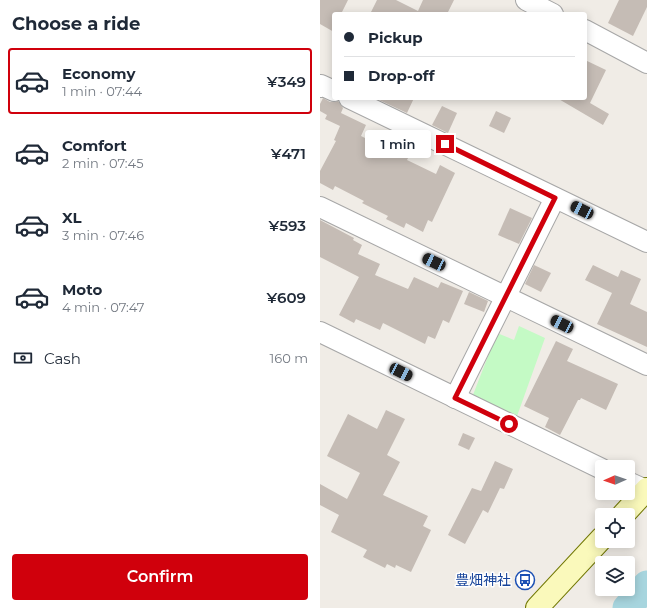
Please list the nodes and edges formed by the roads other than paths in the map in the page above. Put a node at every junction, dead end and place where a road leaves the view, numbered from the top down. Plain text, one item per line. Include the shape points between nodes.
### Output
1 (526, 0) edge
2 (549, 12) edge
3 (587, 31) edge
4 (647, 63) edge
5 (320, 87) edge
6 (332, 90) edge
7 (353, 100) edge
8 (555, 198) junction
9 (320, 207) edge
10 (647, 242) edge
11 (506, 296) junction
12 (320, 332) edge
13 (647, 365) edge
14 (455, 398) junction
15 (595, 466) edge
16 (640, 487) edge
17 (627, 508) edge
18 (595, 546) edge
19 (537, 608) edge

1 - 2 street
3 - 4 street
5 - 6 street via 321,85
7 - 8 street
8 - 10 street
8 - 11 street
9 - 11 street
11 - 13 street
11 - 14 street
12 - 14 street
14 - 15 street
16 - 17 street
18 - 19 street

